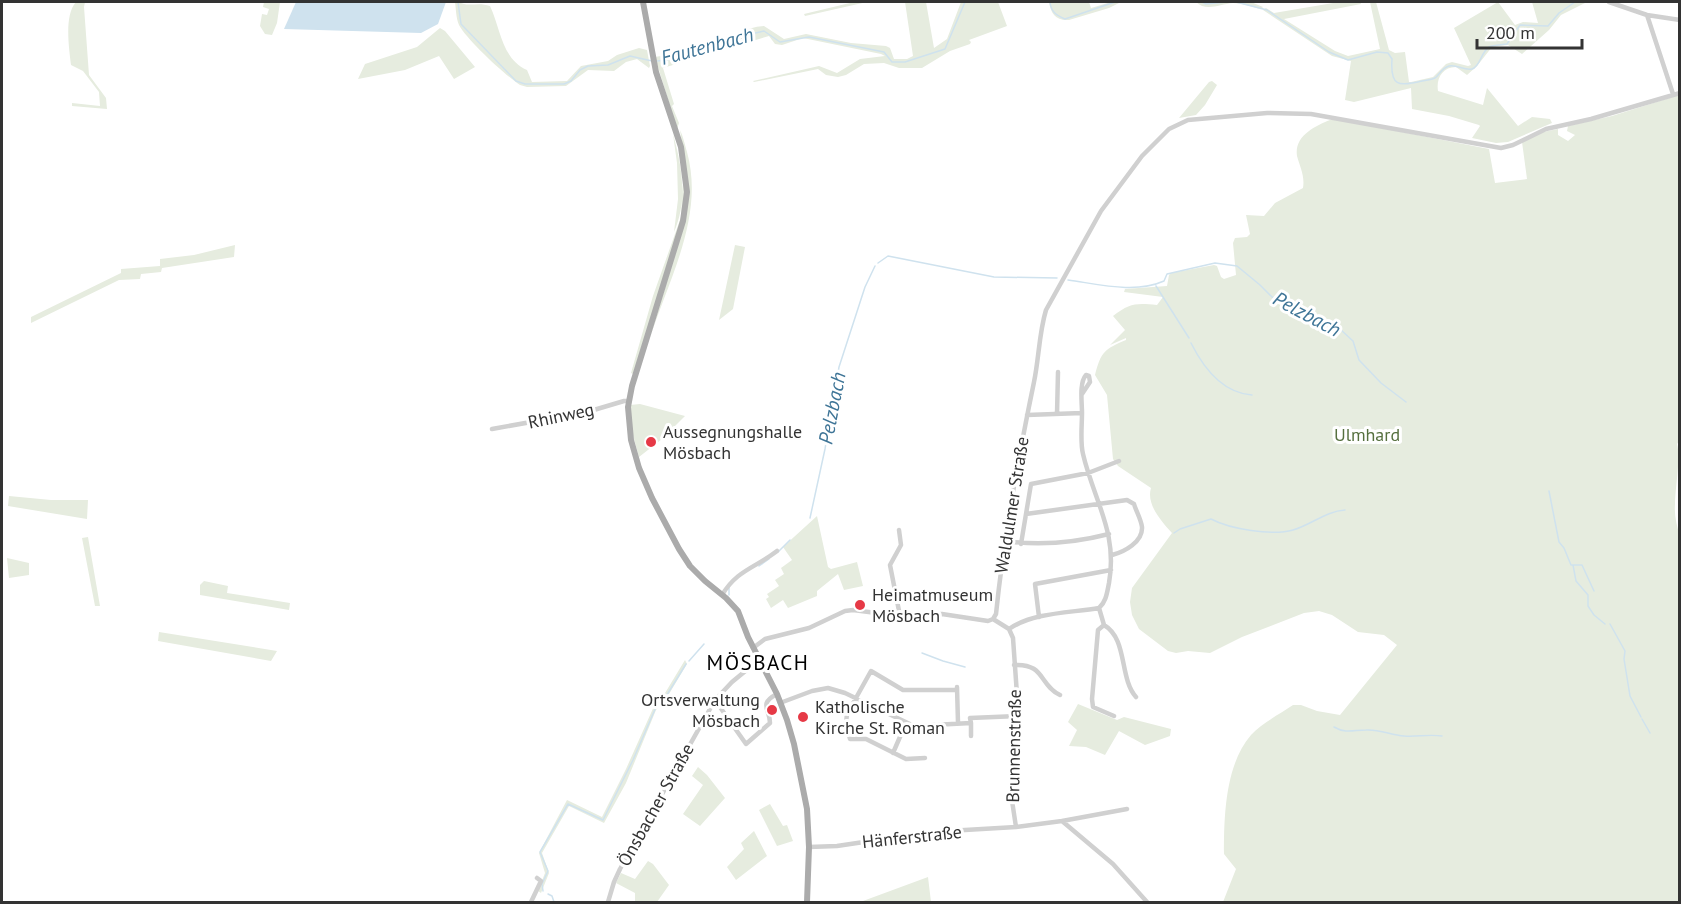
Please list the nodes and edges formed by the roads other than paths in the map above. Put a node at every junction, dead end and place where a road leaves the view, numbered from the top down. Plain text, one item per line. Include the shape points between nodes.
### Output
1 (643, 2) edge
2 (1609, 2) edge
3 (1647, 15) junction
4 (1680, 20) edge
5 (1676, 94) edge
6 (1058, 372) dead end
7 (1082, 394) dead end
8 (628, 401) junction
9 (1082, 413) junction
10 (1057, 414) junction
11 (1027, 415) junction
12 (492, 429) dead end
13 (1119, 461) dead end
14 (1088, 473) junction
15 (1101, 504) junction
16 (1026, 514) junction
17 (899, 530) dead end
18 (1109, 534) junction
19 (1004, 542) junction
20 (1021, 544) junction
21 (777, 551) dead end
22 (1112, 555) junction
23 (1111, 570) junction
24 (722, 595) junction
25 (1099, 608) junction
26 (900, 616) junction
27 (1039, 617) junction
28 (993, 619) junction
29 (1104, 625) junction
30 (1009, 629) junction
31 (753, 648) junction
32 (759, 659) junction
33 (1014, 665) junction
34 (777, 694) junction
35 (1060, 695) dead end
36 (1136, 697) dead end
37 (857, 699) junction
38 (715, 700) junction
39 (780, 703) junction
40 (1018, 716) junction
41 (1114, 716) dead end
42 (906, 723) junction
43 (957, 723) junction
44 (971, 723) junction
45 (971, 736) dead end
46 (894, 753) junction
47 (925, 758) dead end
48 (1127, 809) dead end
49 (1062, 821) junction
50 (1016, 827) junction
51 (808, 847) junction
52 (537, 878) dead end
53 (807, 902) edge
54 (531, 903) edge
55 (608, 903) edge
56 (1147, 903) edge

1 - 8 main road via 654,64 681,147 687,192 683,222
2 - 3 street
3 - 4 street
3 - 5 street
5 - 11 street, Waldulmer Straße via 1536,133 1501,148 1311,114 1267,112 1178,124 1150,146 1107,203 1049,304 1041,324
6 - 10 street
7 - 9 street
8 - 12 street, Rhinweg
8 - 24 main road via 629,429 639,468 663,521 695,572
9 - 10 street
9 - 14 street via 1082,451
10 - 11 street
11 - 19 street, Waldulmer Straße
13 - 14 street
14 - 15 street
14 - 16 street via 1031,484
15 - 16 street
15 - 18 street
15 - 22 street via 1127,500 1134,504 1142,526 1132,545
16 - 20 street
17 - 26 street via 901,545 890,565
18 - 20 street via 1076,542
18 - 22 street
19 - 20 street
19 - 28 street, Waldulmer Straße
21 - 24 street via 738,574
22 - 23 street
23 - 25 street via 1104,603
23 - 27 street via 1035,584
24 - 31 main road via 738,611
25 - 27 street
25 - 29 street
26 - 28 street via 942,614
26 - 31 street via 845,611 809,628 765,639
27 - 30 street
28 - 30 street
29 - 36 street via 1110,628 1130,690
29 - 41 street via 1098,630 1092,699 1093,707
30 - 33 street, Brunnenstraße
31 - 32 main road
32 - 34 main road
32 - 38 street, Önsbacher Straße
33 - 35 street, Brunnenstraße via 1035,668
33 - 40 street, Brunnenstraße
34 - 38 street via 766,704 770,723 746,744
34 - 39 main road
37 - 39 street via 836,690 820,689
37 - 42 street
37 - 43 street via 871,672 903,690 956,688
37 - 46 street via 846,719 850,739 866,738
38 - 55 street, Önsbacher Straße via 620,869
39 - 51 main road via 795,744 807,809
40 - 44 street via 970,718
40 - 50 street, Brunnenstraße via 1011,794
42 - 43 street
42 - 46 street
43 - 44 street
44 - 45 street
46 - 47 street via 906,759
48 - 49 street, Hänferstraße
49 - 50 street, Hänferstraße
49 - 56 street via 1113,864
50 - 51 street, Hänferstraße via 931,832
51 - 53 main road
52 - 54 street via 541,881

